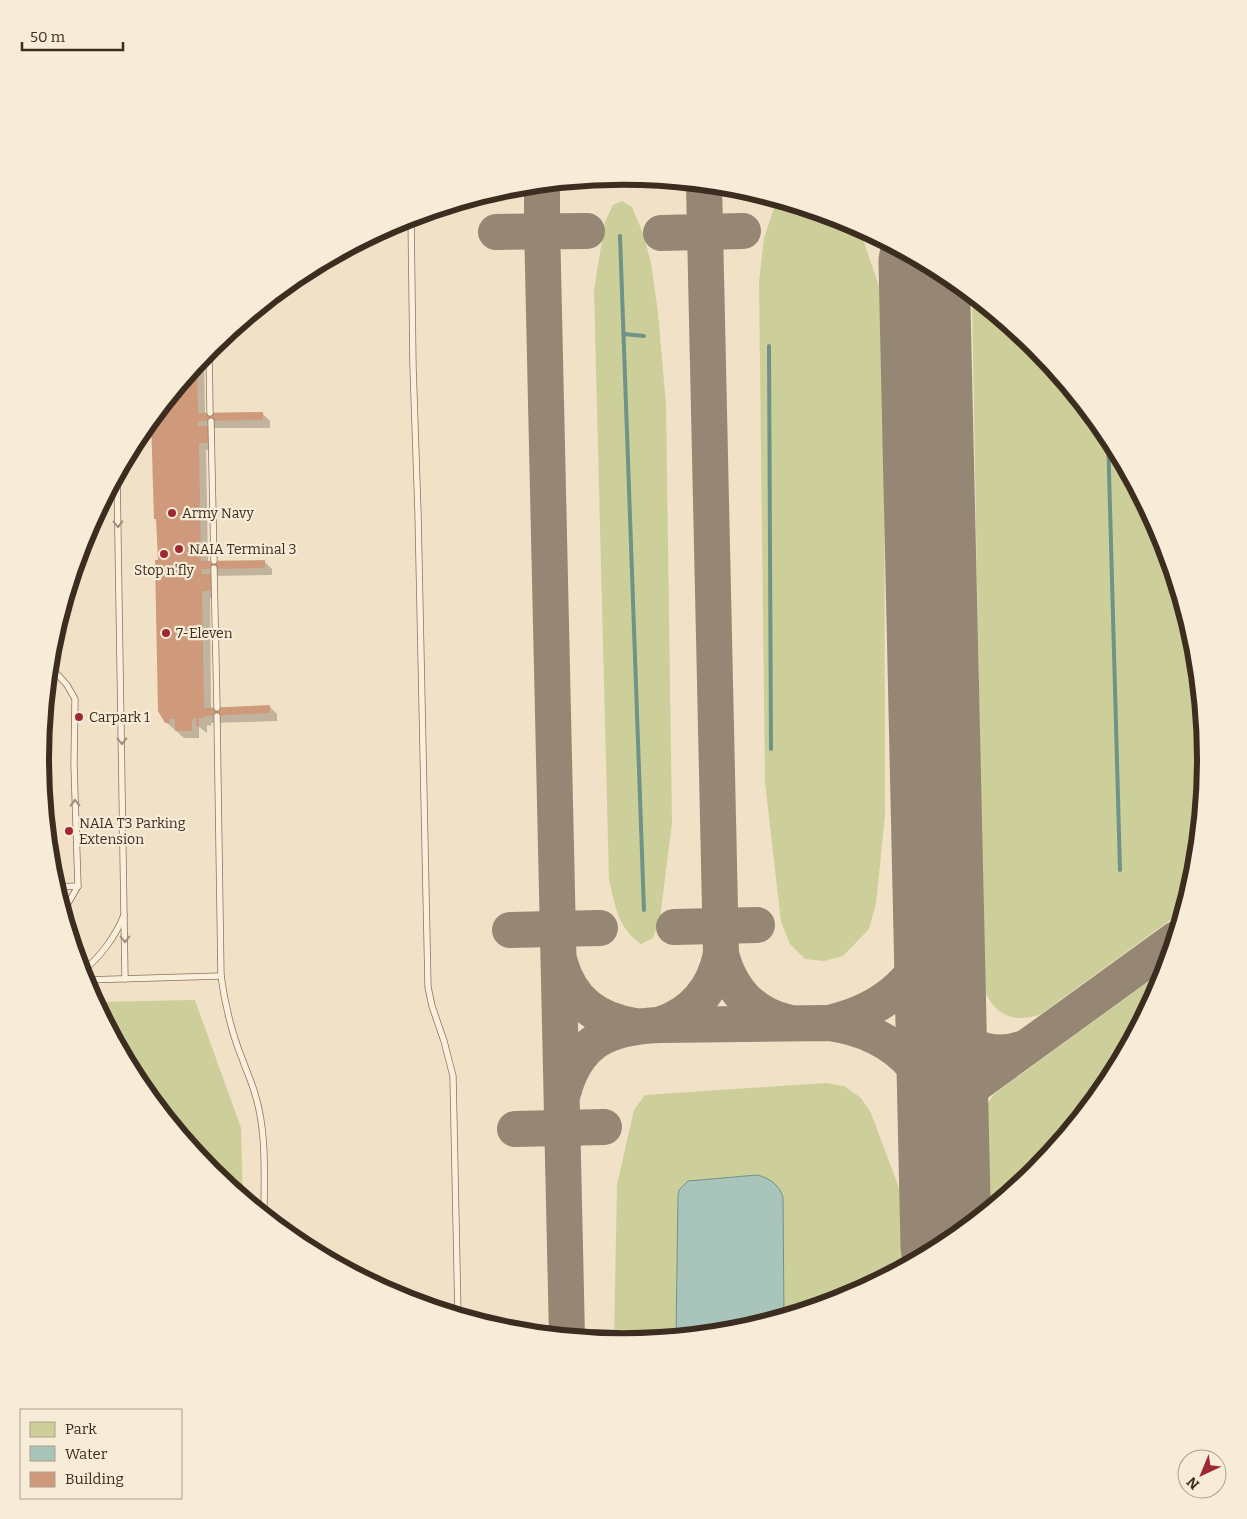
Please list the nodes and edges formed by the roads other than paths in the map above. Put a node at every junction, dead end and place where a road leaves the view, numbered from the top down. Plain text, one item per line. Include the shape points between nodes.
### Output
1 (411, 226) edge
2 (209, 361) edge
3 (210, 413) dead end
4 (211, 421) dead end
5 (117, 488) edge
6 (214, 561) dead end
7 (214, 568) dead end
8 (56, 673) edge
9 (217, 708) dead end
10 (217, 716) dead end
11 (78, 886) junction
12 (63, 887) edge
13 (67, 905) edge
14 (125, 911) junction
15 (88, 967) edge
16 (221, 976) junction
17 (125, 979) junction
18 (93, 980) edge
19 (264, 1207) edge
20 (458, 1310) edge

1 - 20 lane via 428,987 453,1076
2 - 3 lane
4 - 6 lane
5 -> 14 lane
7 - 9 lane
11 -> 8 lane via 75,699
10 - 16 lane
11 - 12 lane
11 - 13 lane
14 - 15 lane via 105,947
14 -> 17 lane
16 - 17 lane
16 - 19 lane via 230,1020 256,1094 263,1128
17 - 18 lane

